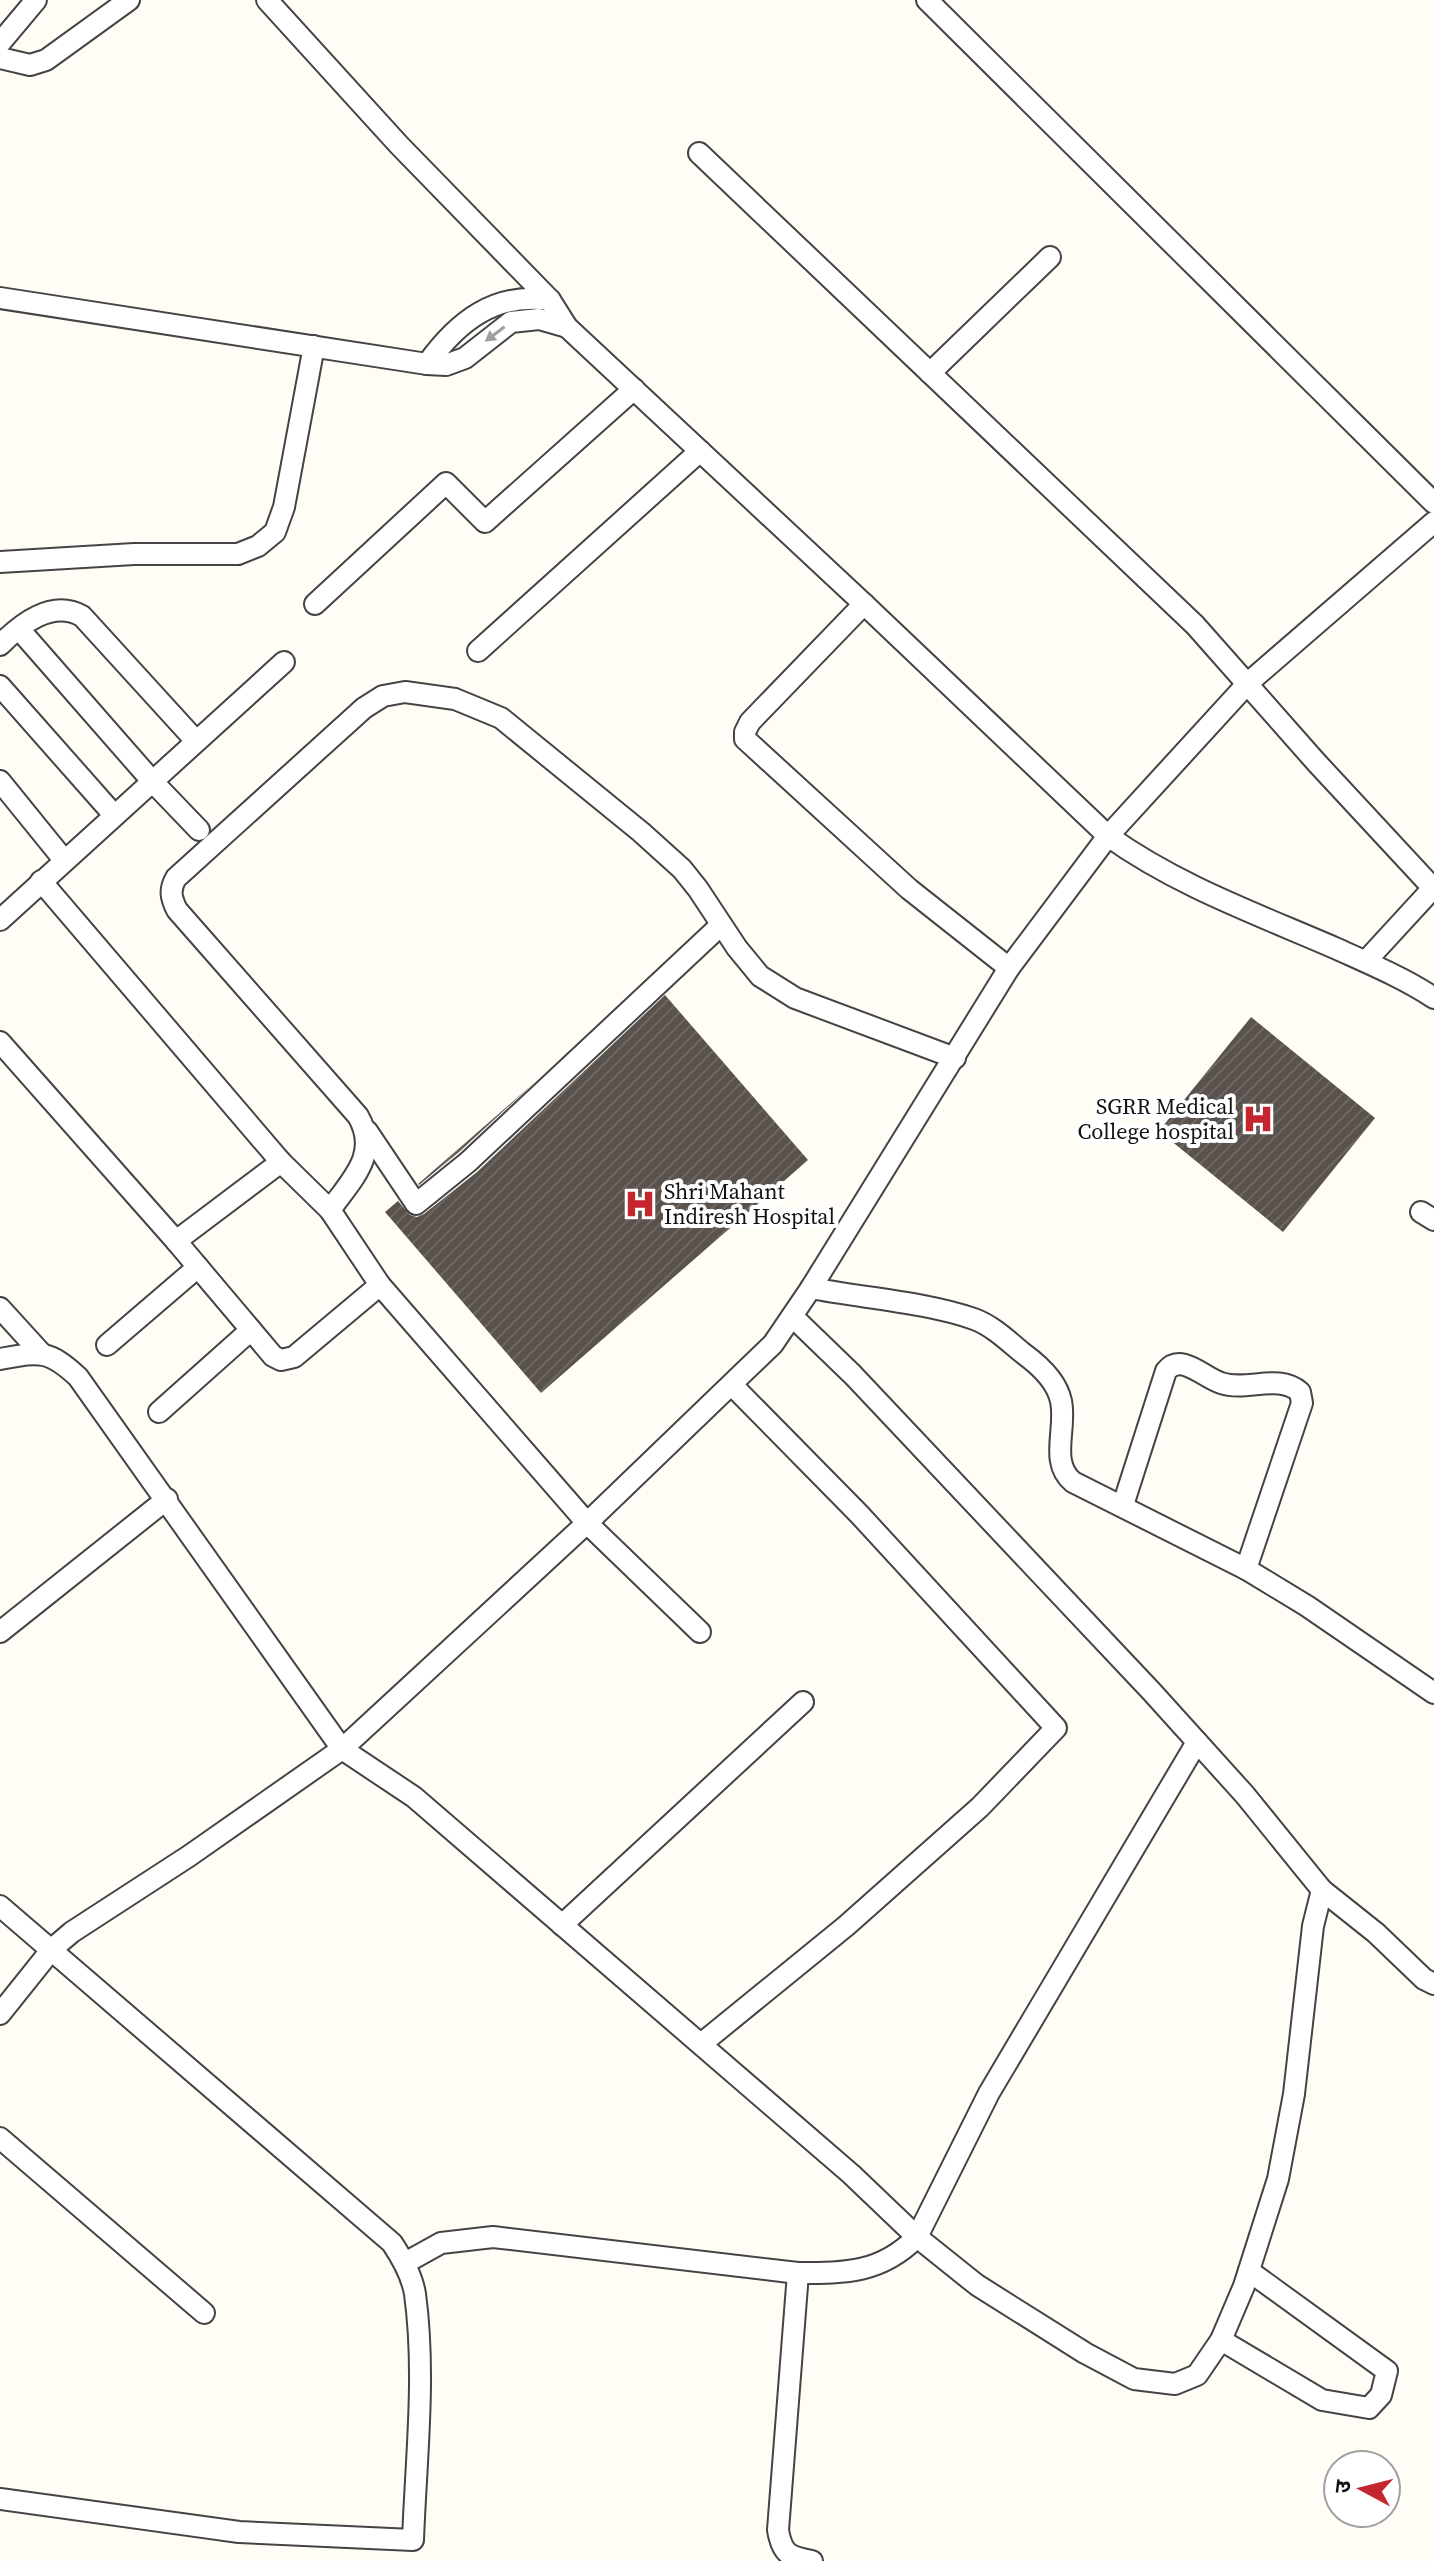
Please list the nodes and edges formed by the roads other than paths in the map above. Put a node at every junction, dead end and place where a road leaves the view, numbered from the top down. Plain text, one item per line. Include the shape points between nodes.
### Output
1 (36, 0) edge
2 (129, 0) edge
3 (267, 0) edge
4 (927, 0) edge
5 (0, 43) edge
6 (0, 58) edge
7 (699, 153) dead end
8 (1050, 257) dead end
9 (0, 298) edge
10 (550, 300) junction
11 (567, 327) junction
12 (314, 346) junction
13 (427, 364) junction
14 (930, 373) junction
15 (634, 389) junction
16 (700, 451) junction
17 (1434, 503) edge
18 (1434, 522) edge
19 (0, 562) edge
20 (315, 604) dead end
21 (864, 604) junction
22 (19, 629) junction
23 (0, 645) edge
24 (478, 651) dead end
25 (284, 662) dead end
26 (1248, 683) junction
27 (0, 686) edge
28 (196, 741) junction
29 (0, 781) edge
30 (152, 781) junction
31 (114, 815) junction
32 (199, 830) dead end
33 (1108, 836) junction
34 (64, 860) junction
35 (41, 881) junction
36 (1434, 887) edge
37 (0, 920) edge
38 (721, 925) junction
39 (1366, 961) junction
40 (1006, 973) junction
41 (1434, 998) edge
42 (0, 1042) edge
43 (955, 1058) junction
44 (367, 1131) junction
45 (281, 1162) junction
46 (330, 1210) junction
47 (176, 1241) junction
48 (198, 1267) junction
49 (380, 1285) junction
50 (811, 1288) junction
51 (0, 1308) edge
52 (793, 1317) junction
53 (251, 1330) junction
54 (107, 1345) dead end
55 (41, 1353) junction
56 (0, 1359) edge
57 (732, 1385) junction
58 (159, 1412) dead end
59 (167, 1499) junction
60 (1123, 1505) junction
61 (587, 1523) junction
62 (1246, 1569) junction
63 (0, 1632) edge
64 (700, 1632) dead end
65 (1434, 1693) edge
66 (803, 1702) dead end
67 (1197, 1742) junction
68 (342, 1749) junction
69 (1322, 1890) junction
70 (0, 1906) edge
71 (562, 1925) junction
72 (52, 1949) junction
73 (1434, 1984) edge
74 (0, 2014) edge
75 (701, 2044) junction
76 (0, 2138) edge
77 (917, 2237) junction
78 (405, 2263) junction
79 (1249, 2271) junction
80 (798, 2273) junction
81 (204, 2313) dead end
82 (1221, 2340) junction
83 (0, 2499) edge
84 (812, 2561) edge

1 - 5 street
2 - 6 street via 46,60 30,65
3 - 10 street
4 - 17 street
7 - 14 street
8 - 14 street
9 - 12 street
10 - 11 street
10 - 13 street via 511,299 485,311 461,326
11 -> 13 street via 539,319 511,322 465,358
11 - 15 street
12 - 13 street
12 - 19 street via 284,507 275,532 258,546 238,554
14 - 26 street via 1195,625
15 - 16 street
15 - 20 street via 485,522 446,483
16 - 21 street
16 - 24 street
18 - 26 street
21 - 33 street
21 - 40 street via 750,722 745,739
22 - 23 street
22 - 28 street via 61,608 82,616
22 - 30 street
25 - 28 street
26 - 33 street
26 - 36 street
27 - 31 street
28 - 30 street
29 - 34 street
30 - 31 street
30 - 32 street
31 - 34 street
33 - 39 street via 1181,881
33 - 40 street
34 - 35 street
35 - 37 street
35 - 45 street
36 - 39 street
38 - 43 street via 760,976 777,988
38 - 44 street via 468,1162 416,1204
38 - 44 street via 664,851 501,718 455,699 405,692 383,696 171,887 177,910
39 - 41 street
40 - 43 street
42 - 47 street
43 - 50 street
44 - 46 street via 363,1164
45 - 46 street
45 - 47 street
46 - 49 street
47 - 48 street
48 - 53 street
48 - 54 street
49 - 53 street via 294,1357 273,1356
49 - 61 street
50 - 52 street
50 - 60 street via 938,1310 989,1326 1033,1360 1055,1386 1063,1414 1064,1474
51 - 55 street
52 - 57 street
52 - 67 street via 965,1492
53 - 58 street
55 - 56 street
55 - 59 street via 62,1361 78,1377
57 - 61 street
57 - 75 street via 1056,1728 980,1807
59 - 63 street
59 - 68 street
60 - 62 street
60 - 62 street via 1170,1365 1185,1365 1230,1386 1292,1385 1302,1403
61 - 64 street
61 - 68 street
62 - 65 street
66 - 71 street
67 - 69 street
67 - 77 street via 989,2093
68 - 71 street via 414,1797
68 - 72 street
69 - 73 street
69 - 79 street via 1278,2179
70 - 72 street
71 - 75 street
72 - 74 street
72 - 78 street via 392,2243
75 - 77 street
76 - 81 street
77 - 80 street via 891,2260 869,2268
77 - 82 street via 977,2285 1134,2379 1175,2384 1197,2375
78 - 80 street via 441,2243 493,2237
78 - 83 street via 415,2291 420,2357 413,2540 239,2532
79 - 82 street
79 - 82 street via 1387,2371 1381,2395 1369,2408 1322,2400
80 - 84 street via 778,2530 785,2551

